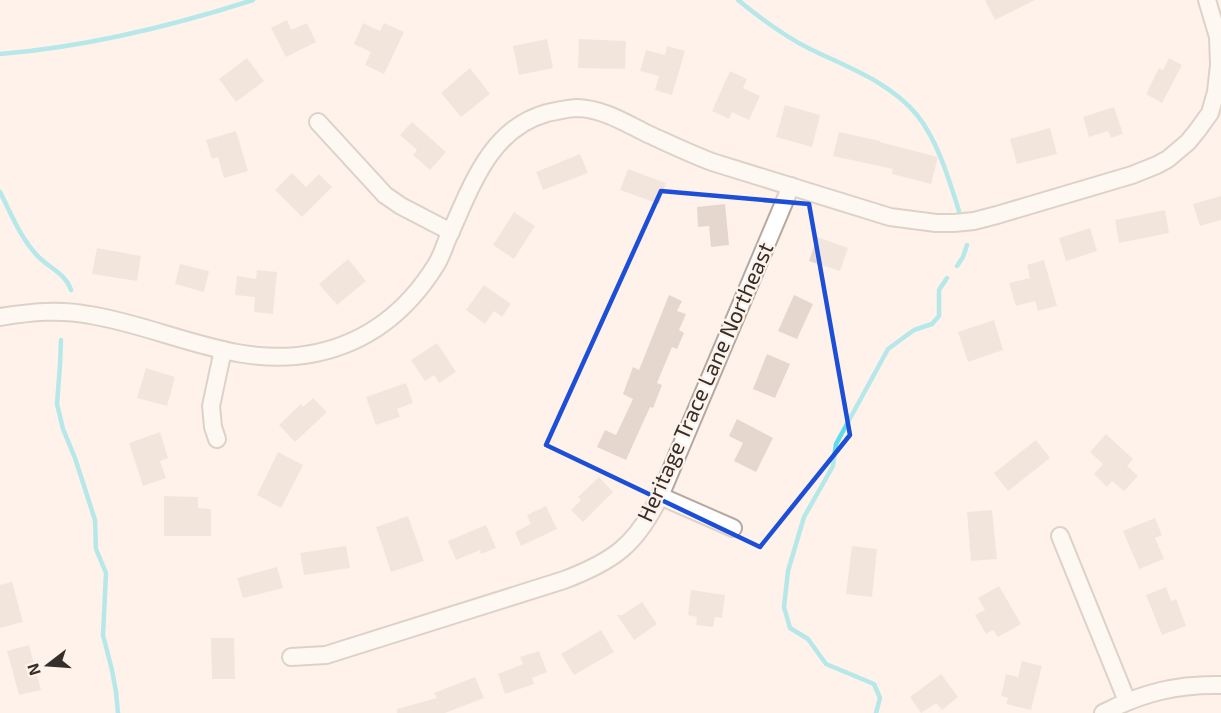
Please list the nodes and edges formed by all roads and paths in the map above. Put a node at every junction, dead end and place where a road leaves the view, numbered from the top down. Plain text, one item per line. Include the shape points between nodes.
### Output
1 (1207, 0) edge
2 (1215, 115) edge
3 (318, 122) dead end
4 (791, 186) junction
5 (451, 232) junction
6 (0, 317) edge
7 (223, 350) junction
8 (217, 439) dead end
9 (660, 496) junction
10 (733, 528) dead end
11 (1060, 536) dead end
12 (291, 657) dead end
13 (1221, 685) edge
14 (1127, 701) junction
15 (1103, 713) edge

1 - 2 street via 1218,37
2 - 4 street via 1157,165 974,221 936,223 890,217
3 - 5 street via 385,195
4 - 5 street via 712,162 593,110 565,109 532,119 501,140 481,169
4 - 9 street, Heritage Trace Lane Northeast
5 - 7 street via 437,263 405,306 362,337 301,356 259,356
6 - 7 street via 49,311 86,314
7 - 8 street via 211,406
9 - 10 street
9 - 12 street, Heritage Trace Lane Northeast via 635,537 588,571 326,655
11 - 14 street
13 - 14 street via 1178,687
14 - 15 street

